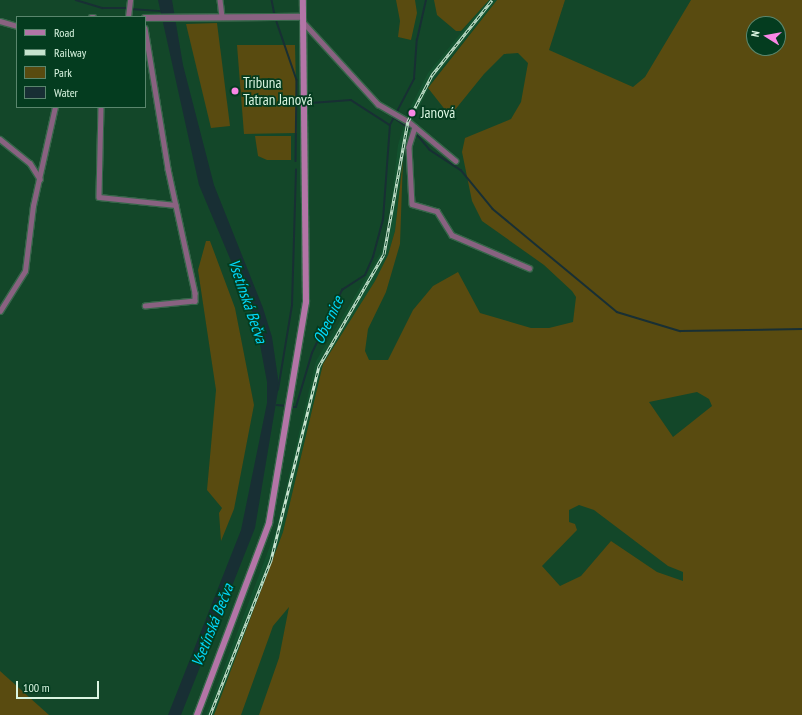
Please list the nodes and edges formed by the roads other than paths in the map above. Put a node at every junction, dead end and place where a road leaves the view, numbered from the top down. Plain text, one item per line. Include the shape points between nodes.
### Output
1 (220, 0) edge
2 (303, 0) edge
3 (129, 2) edge
4 (128, 14) edge
5 (219, 17) junction
6 (146, 18) edge
7 (304, 20) junction
8 (0, 21) edge
9 (16, 26) edge
10 (146, 34) edge
11 (55, 108) edge
12 (101, 108) edge
13 (415, 127) junction
14 (0, 138) edge
15 (456, 161) dead end
16 (40, 179) junction
17 (176, 205) junction
18 (529, 268) dead end
19 (145, 306) dead end
20 (0, 311) edge
21 (196, 715) edge

1 - 5 street
2 - 7 main road
3 - 4 street
5 - 6 street
5 - 7 street
7 - 13 street via 378,104
7 - 21 main road via 307,288 289,410 266,535
8 - 9 street
10 - 17 street
11 - 16 street
12 - 17 street via 99,197
13 - 15 street
13 - 18 street via 409,147 412,204 437,211 452,235
14 - 16 street via 30,164
16 - 20 street via 25,271
17 - 19 street via 195,301

